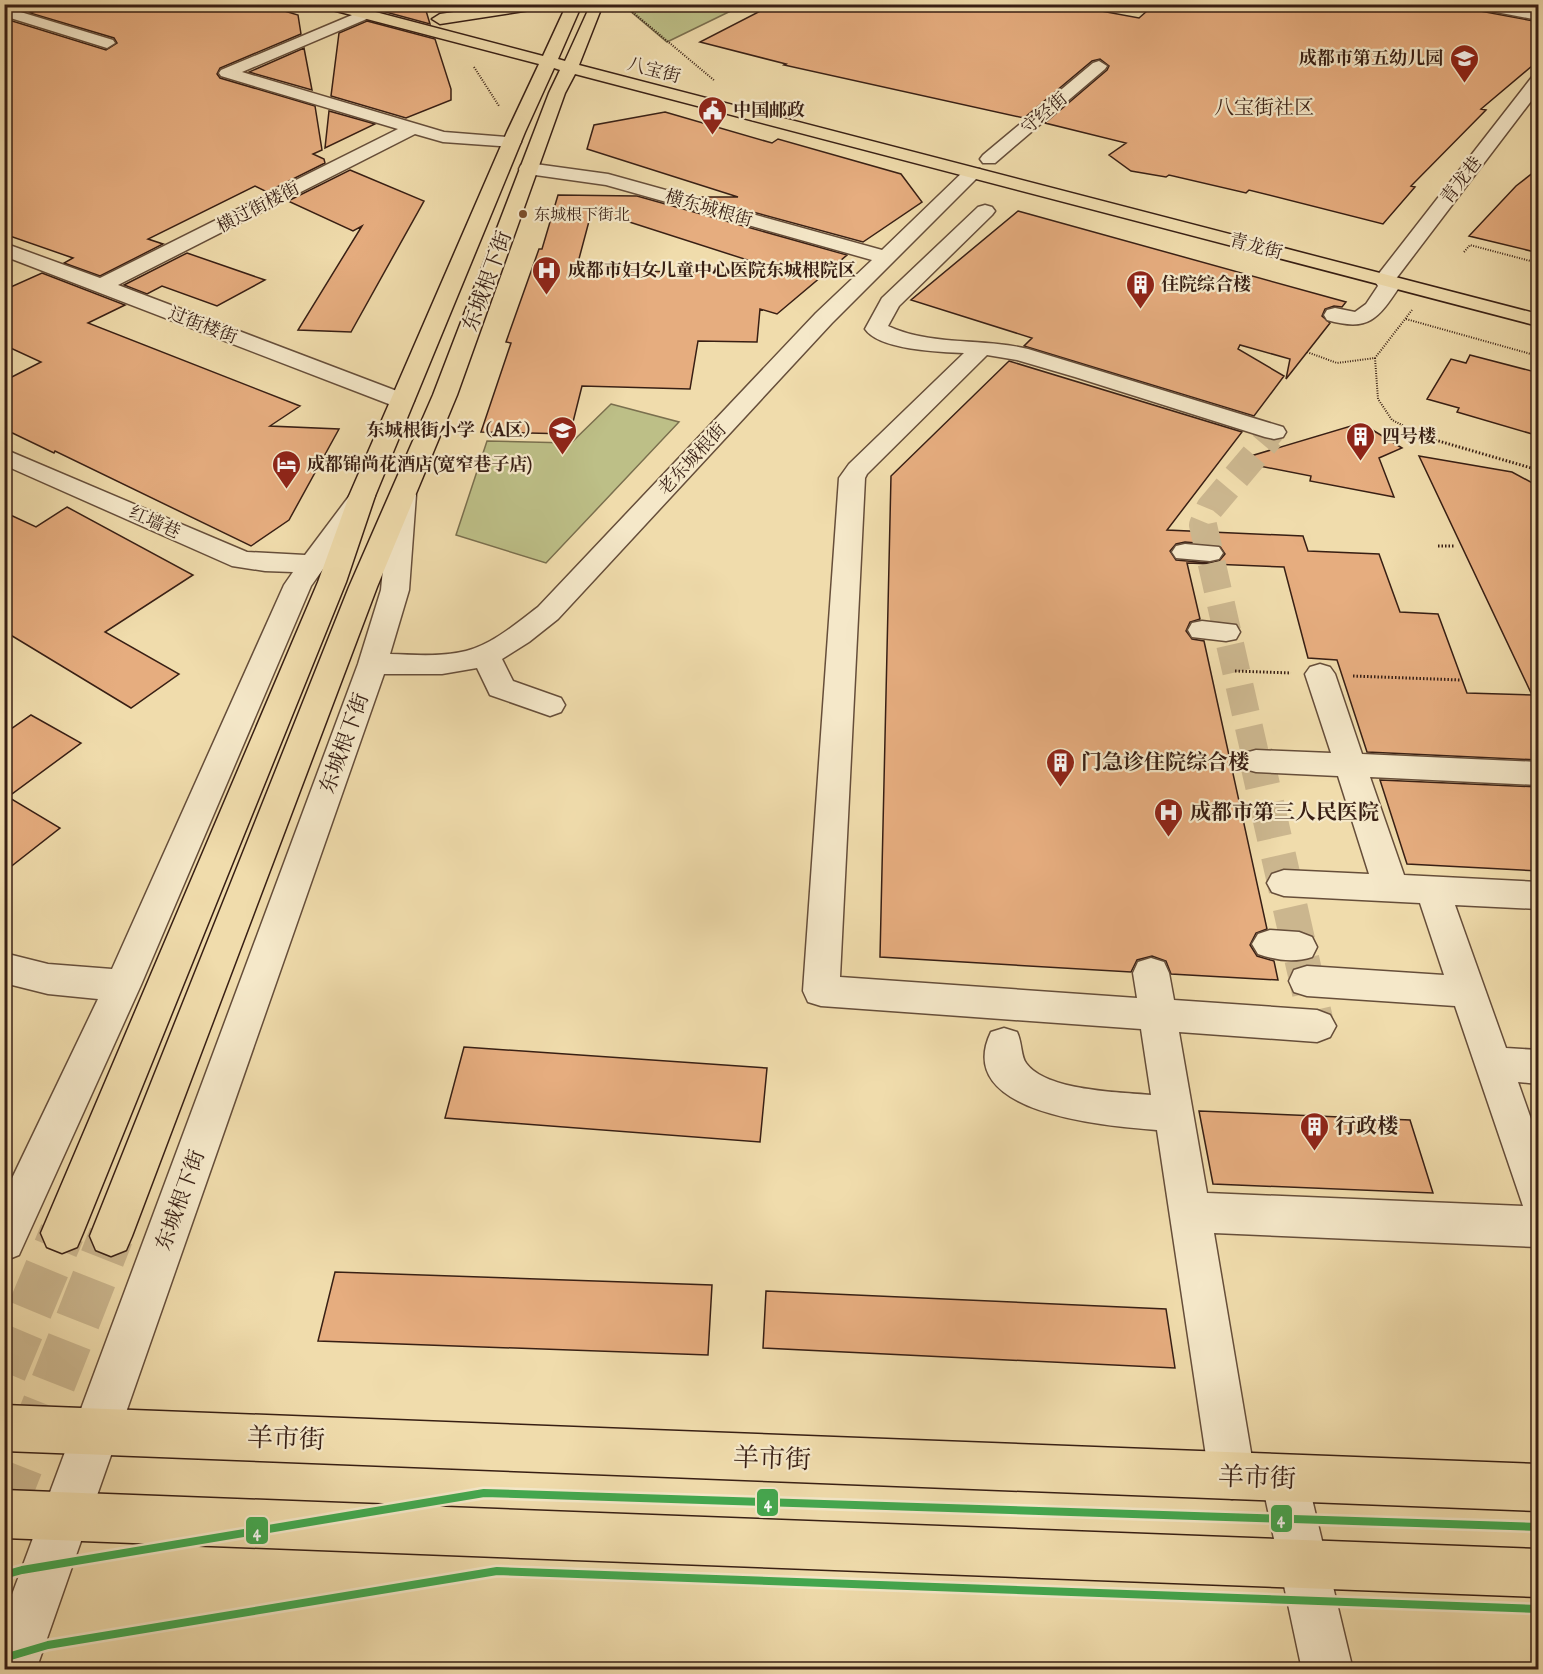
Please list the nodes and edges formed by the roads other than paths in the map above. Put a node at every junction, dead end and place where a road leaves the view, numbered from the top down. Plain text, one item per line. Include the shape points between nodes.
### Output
1 (326, 4) edge
2 (382, 4) edge
3 (543, 4) edge
4 (575, 4) edge
5 (598, 4) edge
6 (1475, 4) edge
7 (4, 11) edge
8 (364, 15) junction
9 (1539, 16) edge
10 (440, 19) junction
11 (107, 44) dead end
12 (551, 54) junction
13 (573, 60) junction
14 (1099, 66) dead end
15 (1539, 81) edge
16 (636, 85) junction
17 (601, 91) dead end
18 (578, 95) dead end
19 (554, 99) junction
20 (1510, 117) junction
21 (1529, 121) dead end
22 (414, 128) junction
23 (514, 137) junction
24 (926, 143) dead end
25 (977, 162) junction
26 (528, 169) junction
27 (985, 211) dead end
28 (4, 249) edge
29 (887, 258) junction
30 (1398, 270) junction
31 (101, 286) junction
32 (853, 291) junction
33 (890, 303) junction
34 (1335, 315) dead end
35 (1539, 320) edge
36 (982, 348) junction
37 (402, 401) junction
38 (1274, 432) dead end
39 (4, 456) edge
40 (403, 495) junction
41 (362, 496) junction
42 (311, 564) junction
43 (485, 654) junction
44 (373, 664) junction
45 (1320, 674) dead end
46 (550, 705) dead end
47 (1256, 761) dead end
48 (1350, 764) junction
49 (1539, 773) edge
50 (1284, 883) dead end
51 (1391, 888) junction
52 (1433, 890) junction
53 (1539, 895) edge
54 (4, 968) edge
55 (1151, 973) dead end
56 (1307, 981) dead end
57 (123, 985) junction
58 (1467, 992) junction
59 (1158, 1015) junction
60 (1317, 1026) dead end
61 (1004, 1044) dead end
62 (1493, 1064) junction
63 (1539, 1067) edge
64 (1172, 1114) junction
65 (1539, 1196) edge
66 (1189, 1212) junction
67 (1539, 1227) edge
68 (62, 1233) tunnel mouth
69 (111, 1236) tunnel mouth
70 (4, 1241) edge
71 (4, 1428) edge
72 (97, 1431) junction
73 (1232, 1476) junction
74 (1284, 1478) junction
75 (1539, 1488) edge
76 (4, 1514) edge
77 (66, 1516) junction
78 (1303, 1564) junction
79 (1539, 1573) edge
80 (10, 1670) edge
81 (1328, 1670) edge

1 - 8 main road, 八宝街
2 - 10 main road, 八宝街
3 - 10 main road
4 - 12 main road, 东城根下街
5 - 13 main road, 东城根下街
6 - 9 street
7 - 11 street
8 - 12 main road, 八宝街 via 456,38
8 - 22 street via 227,73
10 - 12 main road, 八宝街
12 - 13 main road, 八宝街
12 - 23 main road, 东城根下街
13 - 16 main road, 八宝街
13 - 19 main road, 东城根下街
13 - 24 main road, 八宝街 via 730,93
14 - 25 street, 守经街
15 - 20 street, 青龙巷
16 - 17 main road
16 - 25 main road, 八宝街
18 - 19 main road
19 - 26 main road, 东城根下街
20 - 21 street
20 - 30 street, 青龙巷
22 - 23 street via 443,138
22 - 31 street, 横过街楼街
23 - 37 main road, 东城根下街
25 - 29 street, 老东城根街
25 - 30 main road, 青龙街
26 - 29 street, 横东城根街 via 608,180
26 - 40 main road, 东城根下街 via 445,395
27 - 33 street
28 - 31 street, 过街楼街
29 - 32 street, 老东城根街
30 - 34 street, 青龙巷 via 1368,315 1358,319
30 - 35 main road, 青龙街
31 - 37 street, 过街楼街
32 - 33 street
32 - 43 street, 老东城根街 via 548,613 522,634
33 - 36 street via 876,329 885,334
36 - 38 street via 1018,353
36 - 59 street via 852,478 821,991
37 - 41 main road, 东城根下街
39 - 42 street, 红墙巷 via 242,560
40 - 44 street, 东城根下街 via 395,590
40 - 69 main road via 359,598
41 - 42 street, 东城根下街
41 - 68 main road via 332,582
42 - 57 street, 东城根下街 via 298,585
43 - 44 street, 老东城根街 via 466,661
43 - 46 street via 501,688
44 - 72 street, 东城根下街
45 - 48 street
47 - 48 street
48 - 49 street
48 - 51 street
50 - 51 street
51 - 52 street
52 - 53 street
52 - 58 street
54 - 57 street via 75,984
55 - 59 street
56 - 58 street
57 - 70 street, 东城根下街
58 - 62 street
59 - 60 street
59 - 64 street
61 - 64 street via 1006,1067 1041,1095 1068,1103
62 - 63 street
62 - 65 street
64 - 66 street
66 - 67 street
66 - 73 street
71 - 72 main road, 羊市街
72 - 73 main road, 羊市街
72 - 77 street, 东城根下街
73 - 74 main road, 羊市街
74 - 75 main road, 羊市街
74 - 78 street
76 - 77 main road
77 - 78 main road
77 - 80 street, 东城根下街
78 - 79 main road
78 - 81 street

